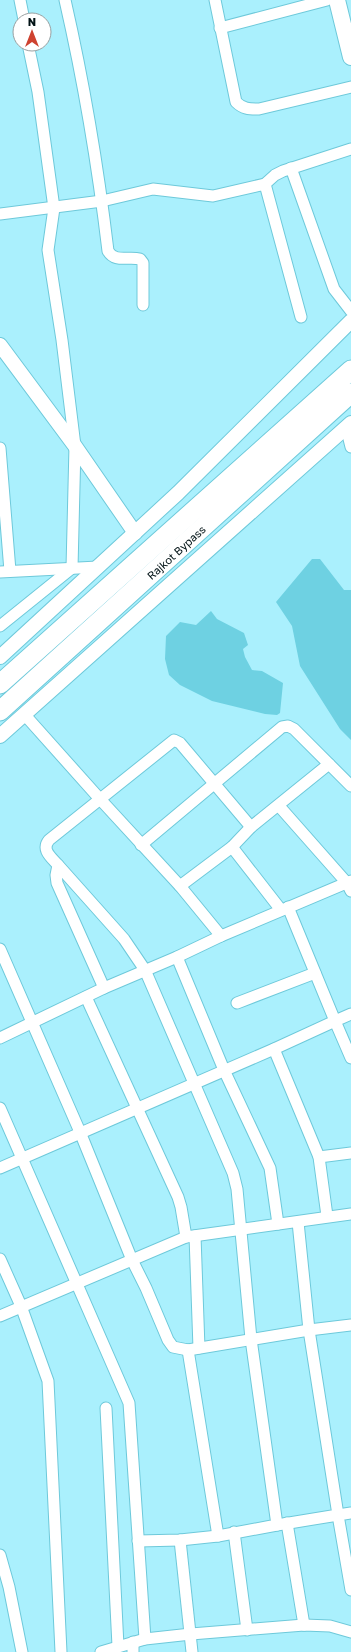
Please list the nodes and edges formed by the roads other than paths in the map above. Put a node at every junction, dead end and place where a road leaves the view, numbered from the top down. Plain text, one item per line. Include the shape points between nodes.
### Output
1 (20, 0) edge
2 (65, 0) edge
3 (215, 0) edge
4 (327, 0) edge
5 (336, 0) edge
6 (22, 12) edge
7 (220, 28) junction
8 (30, 52) edge
9 (351, 57) edge
10 (351, 87) edge
11 (351, 149) edge
12 (291, 168) junction
13 (265, 184) junction
14 (102, 201) junction
15 (54, 208) junction
16 (0, 214) edge
17 (143, 305) dead end
18 (351, 311) edge
19 (301, 318) dead end
20 (351, 321) edge
21 (0, 345) edge
22 (351, 370) edge
23 (351, 393) edge
24 (349, 425) edge
25 (75, 446) junction
26 (351, 447) edge
27 (0, 448) edge
28 (135, 533) junction
29 (98, 567) junction
30 (72, 568) junction
31 (5, 571) edge
32 (0, 626) edge
33 (1, 654) edge
34 (0, 684) edge
35 (0, 711) edge
36 (24, 714) junction
37 (0, 736) edge
38 (329, 764) junction
39 (215, 783) junction
40 (351, 786) edge
41 (99, 798) junction
42 (279, 806) junction
43 (251, 827) junction
44 (141, 844) junction
45 (232, 847) junction
46 (58, 865) junction
47 (350, 885) edge
48 (180, 886) junction
49 (284, 909) junction
50 (221, 936) junction
51 (0, 949) edge
52 (177, 957) junction
53 (145, 970) junction
54 (315, 972) junction
55 (104, 988) junction
56 (86, 997) junction
57 (237, 1003) dead end
58 (351, 1014) edge
59 (336, 1021) junction
60 (32, 1023) junction
61 (0, 1038) edge
62 (274, 1049) junction
63 (351, 1058) edge
64 (224, 1070) junction
65 (193, 1083) junction
66 (0, 1108) edge
67 (137, 1108) junction
68 (80, 1132) junction
69 (351, 1156) edge
70 (320, 1157) junction
71 (23, 1158) junction
72 (0, 1168) edge
73 (351, 1214) edge
74 (328, 1216) junction
75 (298, 1222) junction
76 (278, 1224) junction
77 (241, 1229) junction
78 (190, 1236) junction
79 (0, 1259) edge
80 (132, 1260) junction
81 (76, 1283) junction
82 (22, 1306) junction
83 (0, 1316) edge
84 (351, 1325) edge
85 (309, 1330) junction
86 (251, 1339) junction
87 (194, 1349) junction
88 (106, 1408) dead end
89 (351, 1513) edge
90 (338, 1515) junction
91 (282, 1524) junction
92 (234, 1532) junction
93 (218, 1536) junction
94 (180, 1540) junction
95 (138, 1541) junction
96 (0, 1554) edge
97 (351, 1590) edge
98 (304, 1625) junction
99 (247, 1630) junction
100 (351, 1632) edge
101 (191, 1634) junction
102 (145, 1639) junction
103 (118, 1646) junction
104 (133, 1647) edge
105 (22, 1652) edge
106 (61, 1652) edge
107 (101, 1652) edge
108 (192, 1652) edge

1 - 6 street
2 - 14 street via 78,55
3 - 7 street
4 - 7 street
5 - 9 main road
7 - 10 street via 236,102 241,107 259,109
8 - 15 street
11 - 12 street
12 - 13 street via 275,175
12 - 18 street via 334,289
13 - 14 street via 213,196 153,189
13 - 19 street
14 - 15 street
14 - 17 street via 108,251 111,256 140,259 143,263
15 - 16 street
15 - 25 street via 48,250
20 - 28 street
21 - 25 street
22 - 34 highway, Rajkot Bypass
23 - 35 highway, Rajkot Bypass
24 - 26 street
24 - 36 street
25 - 28 street
25 - 30 street
27 - 31 street
28 - 29 street
29 - 30 street
29 - 33 street
30 - 31 street
30 - 32 street
36 - 37 street
36 - 41 street
38 - 39 street via 294,729 282,727
38 - 40 street
38 - 42 street
39 - 41 street via 180,743 174,740
39 - 43 street
39 - 44 street
41 - 44 street
41 - 46 street via 46,844 45,848
42 - 43 street
42 - 47 street
43 - 45 street
44 - 48 street
45 - 48 street
45 - 49 street
46 - 53 street via 124,939
46 - 55 street via 57,883
47 - 49 street
48 - 50 street
49 - 50 street
49 - 54 street
50 - 52 street
51 - 60 street
52 - 53 street
52 - 64 street
53 - 55 street
53 - 65 street
54 - 57 street
54 - 59 street
55 - 56 street
56 - 60 street
56 - 67 street
58 - 59 street
59 - 62 street
59 - 63 street
60 - 61 street
60 - 68 street
62 - 64 street
62 - 70 street
64 - 65 street
64 - 76 street via 270,1168
65 - 67 street
65 - 77 street via 233,1173 238,1189
66 - 71 street
67 - 68 street
67 - 78 street via 178,1197
68 - 71 street
68 - 80 street
69 - 70 street
70 - 74 street
71 - 72 street
71 - 81 street
73 - 74 street
74 - 75 street
75 - 76 street
75 - 85 street
76 - 77 street
77 - 78 street
77 - 86 street
78 - 80 street
78 - 87 street
79 - 82 street
80 - 81 street
80 - 87 street via 168,1340 174,1347
81 - 82 street
81 - 95 street via 129,1403
82 - 83 street
82 - 106 street via 48,1381
84 - 85 street
85 - 86 street
85 - 90 street
86 - 87 street
86 - 91 street
87 - 93 street
88 - 103 street
89 - 90 street
90 - 91 street
90 - 97 street
91 - 92 street
91 - 98 street
92 - 93 street
92 - 99 street
93 - 94 street
94 - 95 street
94 - 101 street
95 - 102 street
96 - 105 street
98 - 99 street
98 - 100 street via 330,1626
99 - 101 street
101 - 102 street
101 - 108 street
102 - 104 street
103 - 104 street
103 - 107 street

